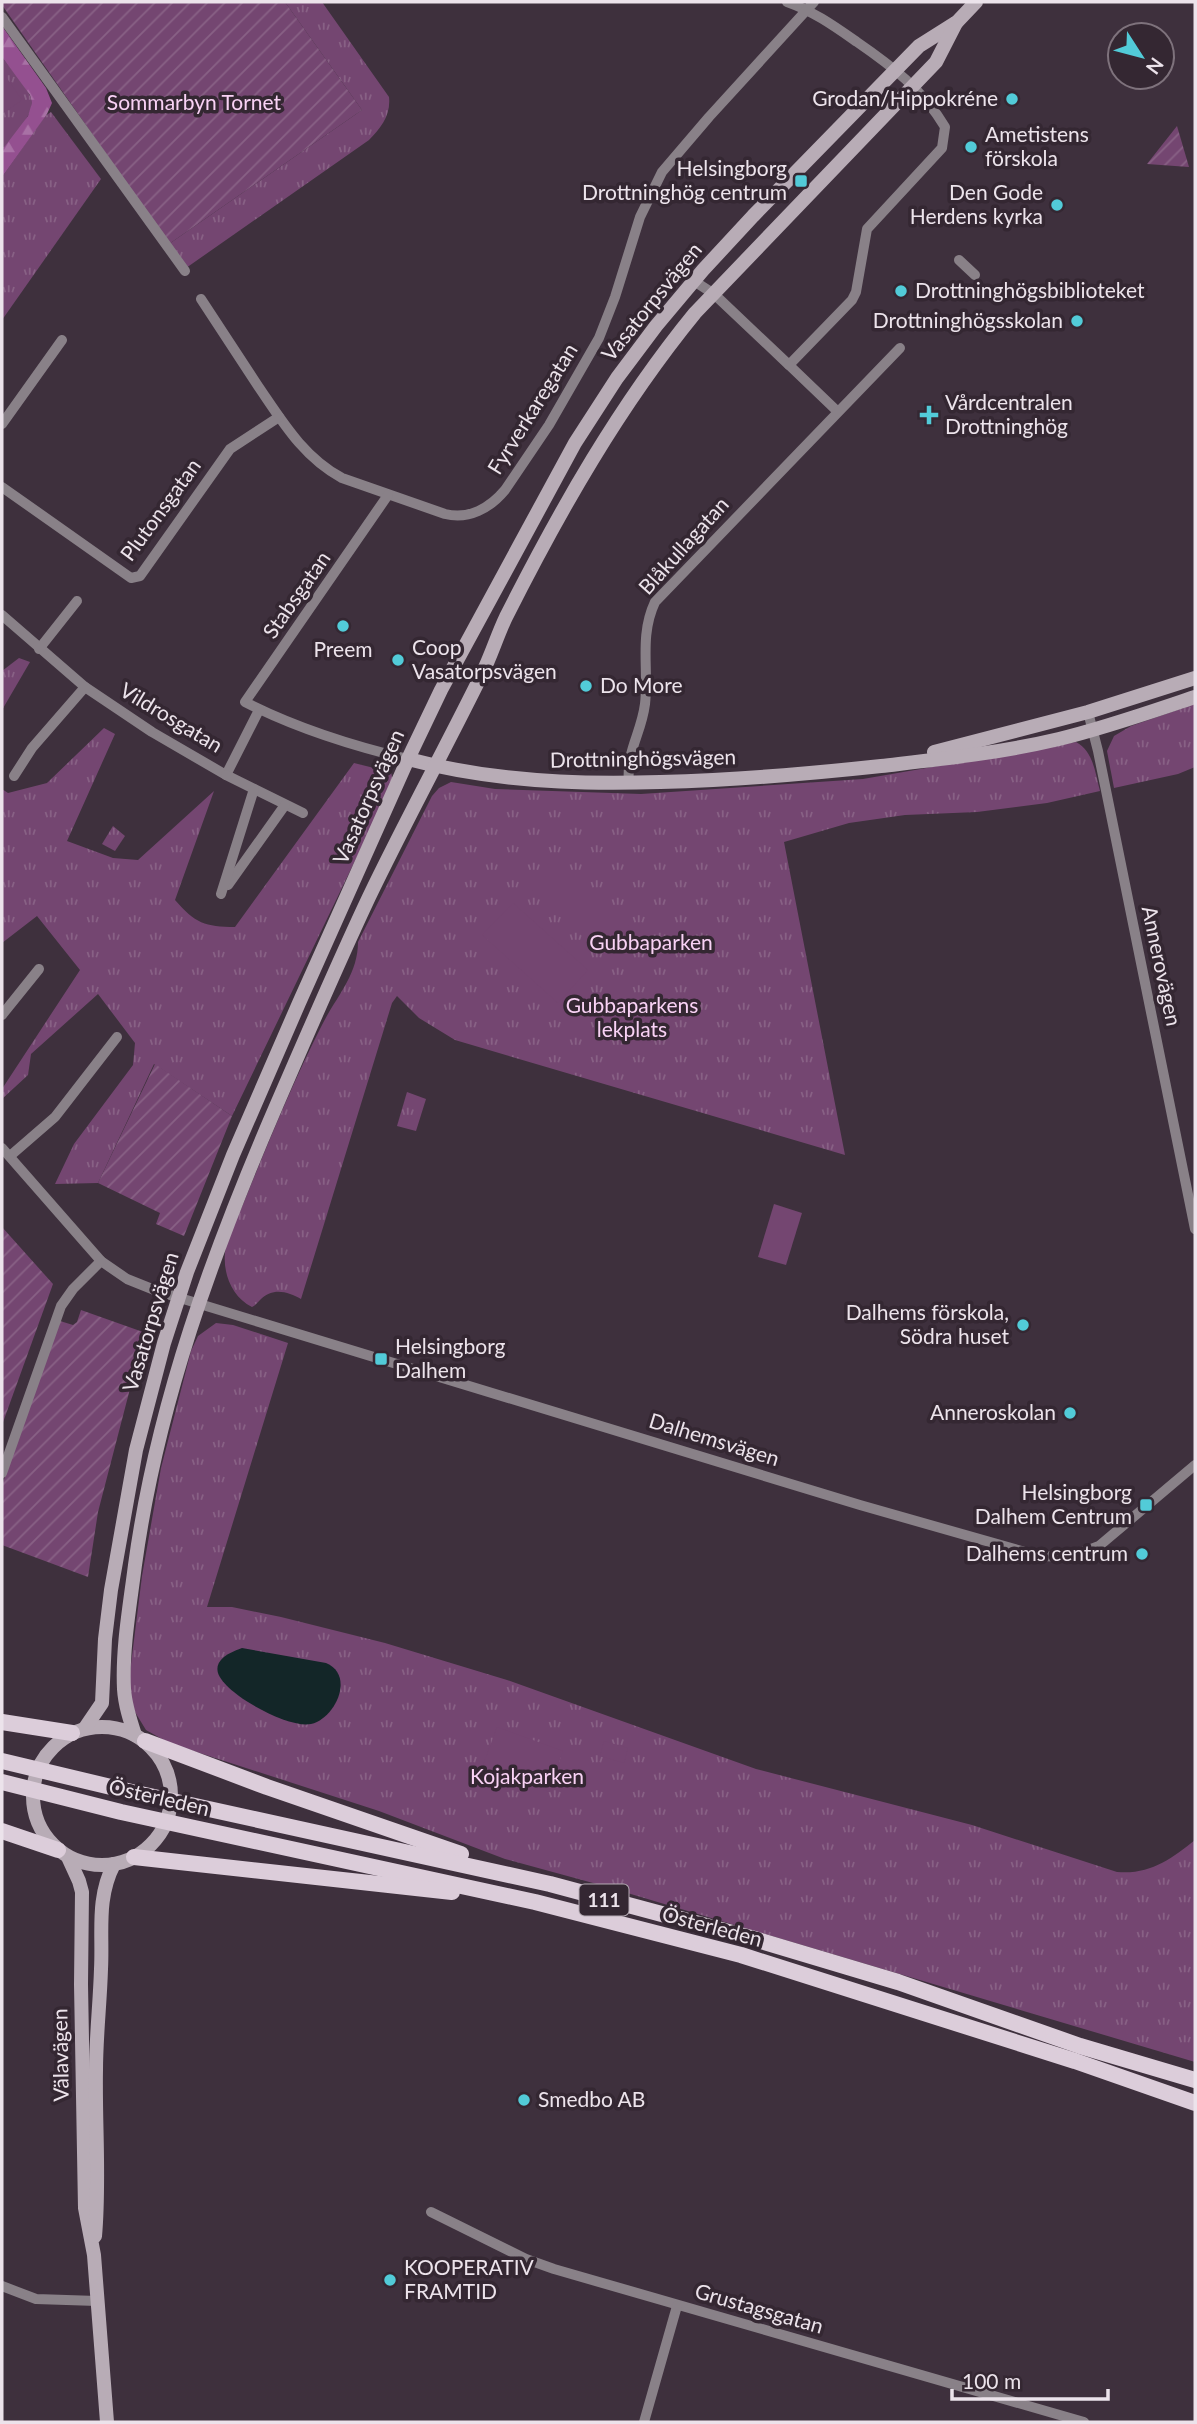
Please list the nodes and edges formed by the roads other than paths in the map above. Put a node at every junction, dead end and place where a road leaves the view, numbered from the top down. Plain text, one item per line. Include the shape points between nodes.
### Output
1 (787, 2) edge
2 (976, 2) edge
3 (811, 5) edge
4 (2, 17) edge
5 (957, 22) junction
6 (905, 77) junction
7 (959, 260) dead end
8 (185, 271) dead end
9 (975, 275) dead end
10 (694, 281) junction
11 (714, 294) junction
12 (201, 299) dead end
13 (62, 340) dead end
14 (900, 348) dead end
15 (789, 365) junction
16 (837, 411) junction
17 (279, 417) junction
18 (2, 424) edge
19 (2, 487) edge
20 (388, 495) junction
21 (76, 601) dead end
22 (2, 617) edge
23 (39, 649) junction
24 (1195, 678) edge
25 (85, 687) junction
26 (1195, 697) edge
27 (259, 710) junction
28 (1088, 712) junction
29 (1093, 730) junction
30 (408, 759) junction
31 (435, 765) junction
32 (881, 766) junction
33 (226, 775) junction
34 (13, 776) dead end
35 (629, 783) junction
36 (254, 789) junction
37 (285, 805) junction
38 (303, 813) dead end
39 (39, 969) dead end
40 (2, 1015) edge
41 (117, 1037) dead end
42 (2, 1148) edge
43 (10, 1156) junction
44 (1195, 1229) edge
45 (101, 1261) junction
46 (178, 1298) junction
47 (198, 1304) junction
48 (1195, 1465) edge
49 (2, 1473) edge
50 (2, 1722) edge
51 (79, 1731) junction
52 (140, 1738) junction
53 (2, 1761) edge
54 (2, 1782) edge
55 (2, 1831) edge
56 (63, 1854) junction
57 (134, 1857) junction
58 (114, 1864) junction
59 (550, 1884) junction
60 (535, 1902) junction
61 (1195, 2080) edge
62 (1195, 2103) edge
63 (431, 2212) dead end
64 (93, 2255) junction
65 (2, 2286) edge
66 (97, 2301) junction
67 (677, 2306) junction
68 (107, 2422) edge
69 (644, 2422) edge
70 (1084, 2422) edge

1 - 3 street
2 - 5 main road, Vasatorpsvägen
3 - 6 street
3 - 20 street, Fyrverkaregatan via 662,172 639,217 598,338 549,425 505,490 485,507 458,517
4 - 8 street
5 - 6 main road, Vasatorpsvägen via 919,46
5 - 6 main road, Vasatorpsvägen via 936,62
6 - 10 main road, Vasatorpsvägen via 753,216
6 - 11 main road, Vasatorpsvägen
6 - 15 street via 945,127 942,148 867,229 855,296
7 - 9 street
10 - 11 street
10 - 30 main road, Vasatorpsvägen via 617,378 575,443
11 - 15 street
11 - 31 main road, Vasatorpsvägen via 662,355 593,457 504,620 484,671
12 - 17 street, Fyrverkaregatan
13 - 18 street
14 - 16 street, Blåkullagatan
15 - 16 street
16 - 35 street, Blåkullagatan via 655,603 646,627 645,706 629,757
17 - 19 street, Plutonsgatan via 230,449 136,578
17 - 20 street, Fyrverkaregatan via 326,469
20 - 27 street, Stabsgatan via 245,702
21 - 23 street
22 - 23 street, Vildrosgatan
23 - 25 street, Vildrosgatan
24 - 28 main road, Drottninghögsvägen
25 - 33 street, Vildrosgatan
25 - 34 street
26 - 29 main road, Drottninghögsvägen
27 - 30 street
27 - 33 street, Vildrosgatan
28 - 29 street, Annerovägen
28 - 32 main road, Drottninghögsvägen
29 - 32 main road, Drottninghögsvägen via 1020,747
29 - 44 street, Annerovägen
30 - 31 main road, Drottninghögsvägen
30 - 46 main road, Vasatorpsvägen via 258,1097
31 - 35 main road, Drottninghögsvägen via 533,781
31 - 47 main road, Vasatorpsvägen via 316,1015 237,1199
32 - 35 main road, Drottninghögsvägen
33 - 36 street
36 - 37 street
36 - 37 street via 221,894
37 - 38 street
39 - 40 street
41 - 43 street via 55,1116
42 - 43 street, Dalhemsvägen
43 - 45 street, Dalhemsvägen
45 - 46 street, Dalhemsvägen via 127,1279
45 - 49 street via 61,1306
46 - 47 street, Dalhemsvägen
46 - 51 main road, Vasatorpsvägen via 145,1413 125,1507 108,1615 102,1703
47 - 48 street, Dalhemsvägen via 1049,1558 1070,1557 1099,1546
47 - 52 main road, Vasatorpsvägen via 159,1443 138,1542 124,1688 126,1707
50 - 51 main road
51 - 52 main road via 111,1727
51 - 56 main road via 52,1747 34,1783 38,1823
52 - 57 main road via 160,1759 171,1793 167,1820 152,1843
52 - 59 main road via 368,1823
53 - 59 main road, Österleden / 111
54 - 60 main road, Österleden / 111
55 - 56 main road
56 - 58 main road via 90,1864
56 - 64 main road, Välavägen via 82,1892 82,2115
57 - 58 main road
57 - 60 main road
58 - 64 main road, Välavägen via 102,1899 96,2070 98,2209
59 - 61 main road, Österleden / 111 via 885,1978 1080,2046
60 - 62 main road, Österleden / 111 via 741,1955
63 - 67 street, Grustagsgatan via 526,2259
64 - 66 main road, Välavägen
65 - 66 street via 36,2299
66 - 68 main road, Välavägen
67 - 69 street
67 - 70 street, Grustagsgatan

